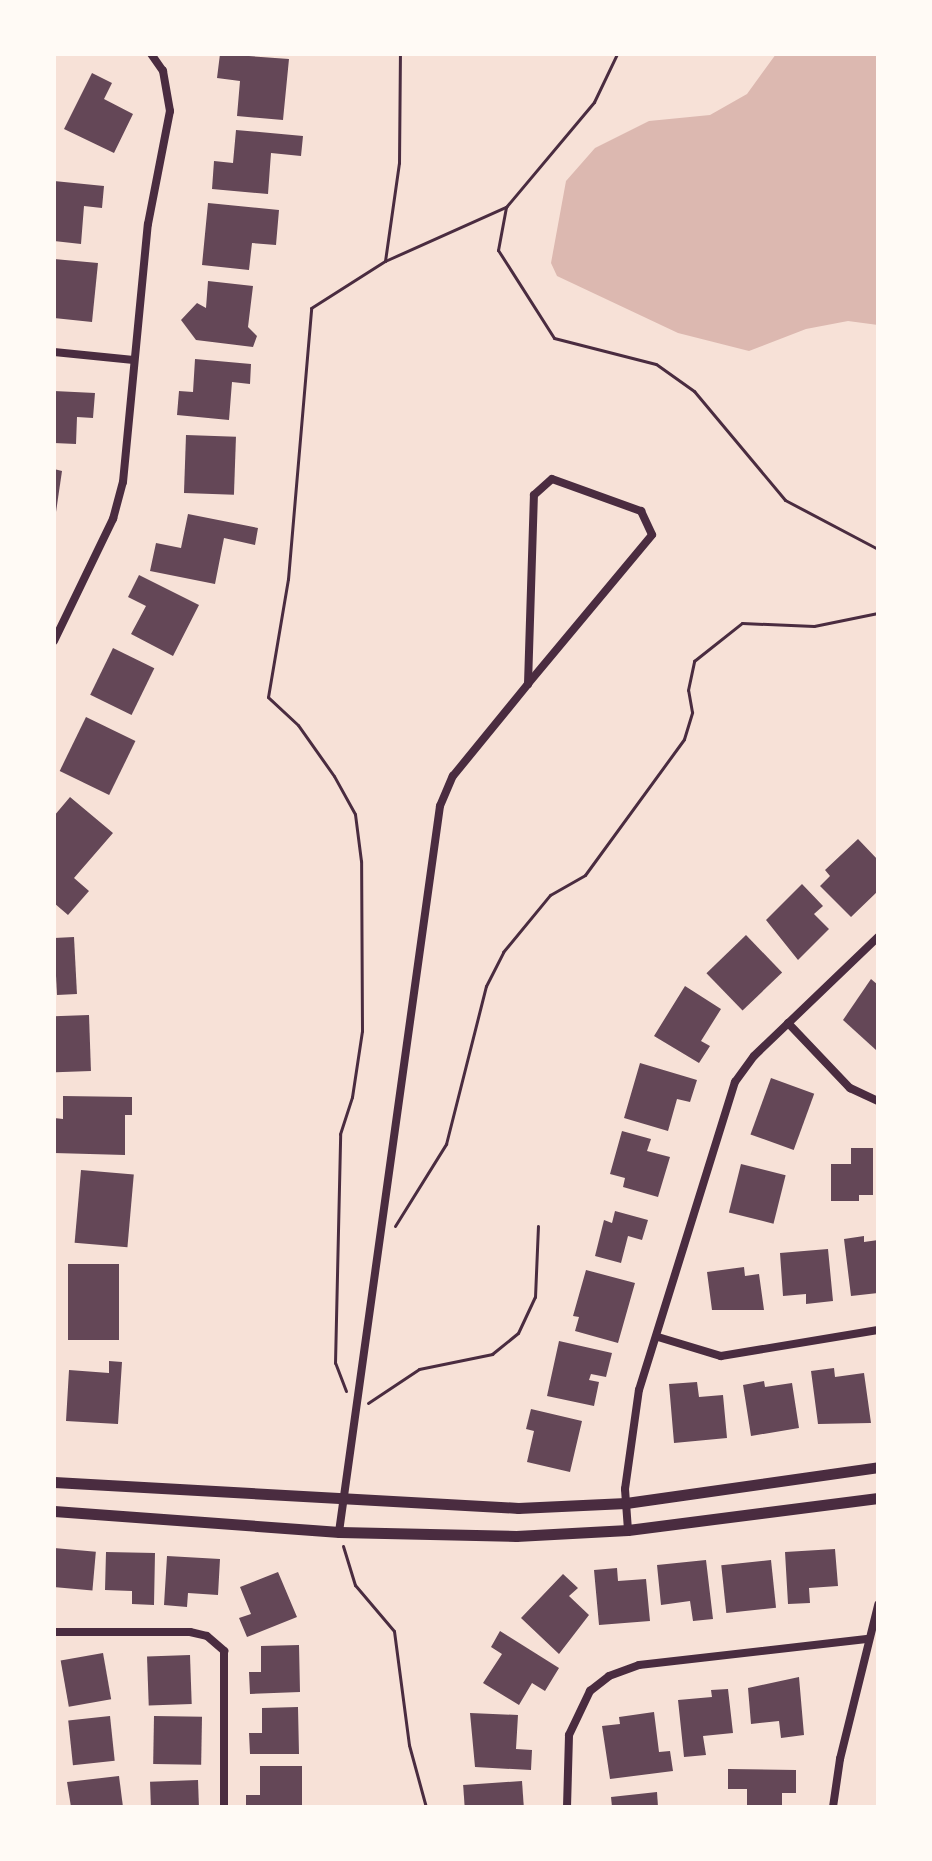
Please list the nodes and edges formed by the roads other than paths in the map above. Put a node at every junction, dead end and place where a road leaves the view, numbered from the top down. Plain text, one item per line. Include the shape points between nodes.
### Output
1 (151, 54) edge
2 (54, 352) edge
3 (134, 360) junction
4 (54, 641) edge
5 (528, 684) junction
6 (878, 937) edge
7 (788, 1023) junction
8 (878, 1101) edge
9 (878, 1330) edge
10 (658, 1337) junction
11 (878, 1469) edge
12 (54, 1482) edge
13 (878, 1498) edge
14 (342, 1500) junction
15 (626, 1503) junction
16 (54, 1511) edge
17 (628, 1530) junction
18 (339, 1532) junction
19 (878, 1605) edge
20 (54, 1632) edge
21 (867, 1639) junction
22 (224, 1807) edge
23 (567, 1807) edge
24 (833, 1807) edge

1 - 3 street via 163,71 170,111 148,224
2 - 3 street
3 - 4 street via 123,482 113,519
5 - 5 street via 534,495 552,479 641,511 652,535
5 - 14 street via 453,776 440,806
6 - 7 street
7 - 8 street via 850,1088
7 - 10 street via 735,1082
9 - 10 street via 721,1356
10 - 15 street via 630,1431
11 - 15 street
12 - 14 street
13 - 17 street
14 - 15 street via 518,1508
14 - 18 street
15 - 17 street
16 - 18 street
17 - 18 street via 447,1537
19 - 21 street
20 - 22 street via 190,1632 207,1636 224,1651
21 - 23 street via 828,1639 639,1665 590,1691 569,1735
21 - 24 street

